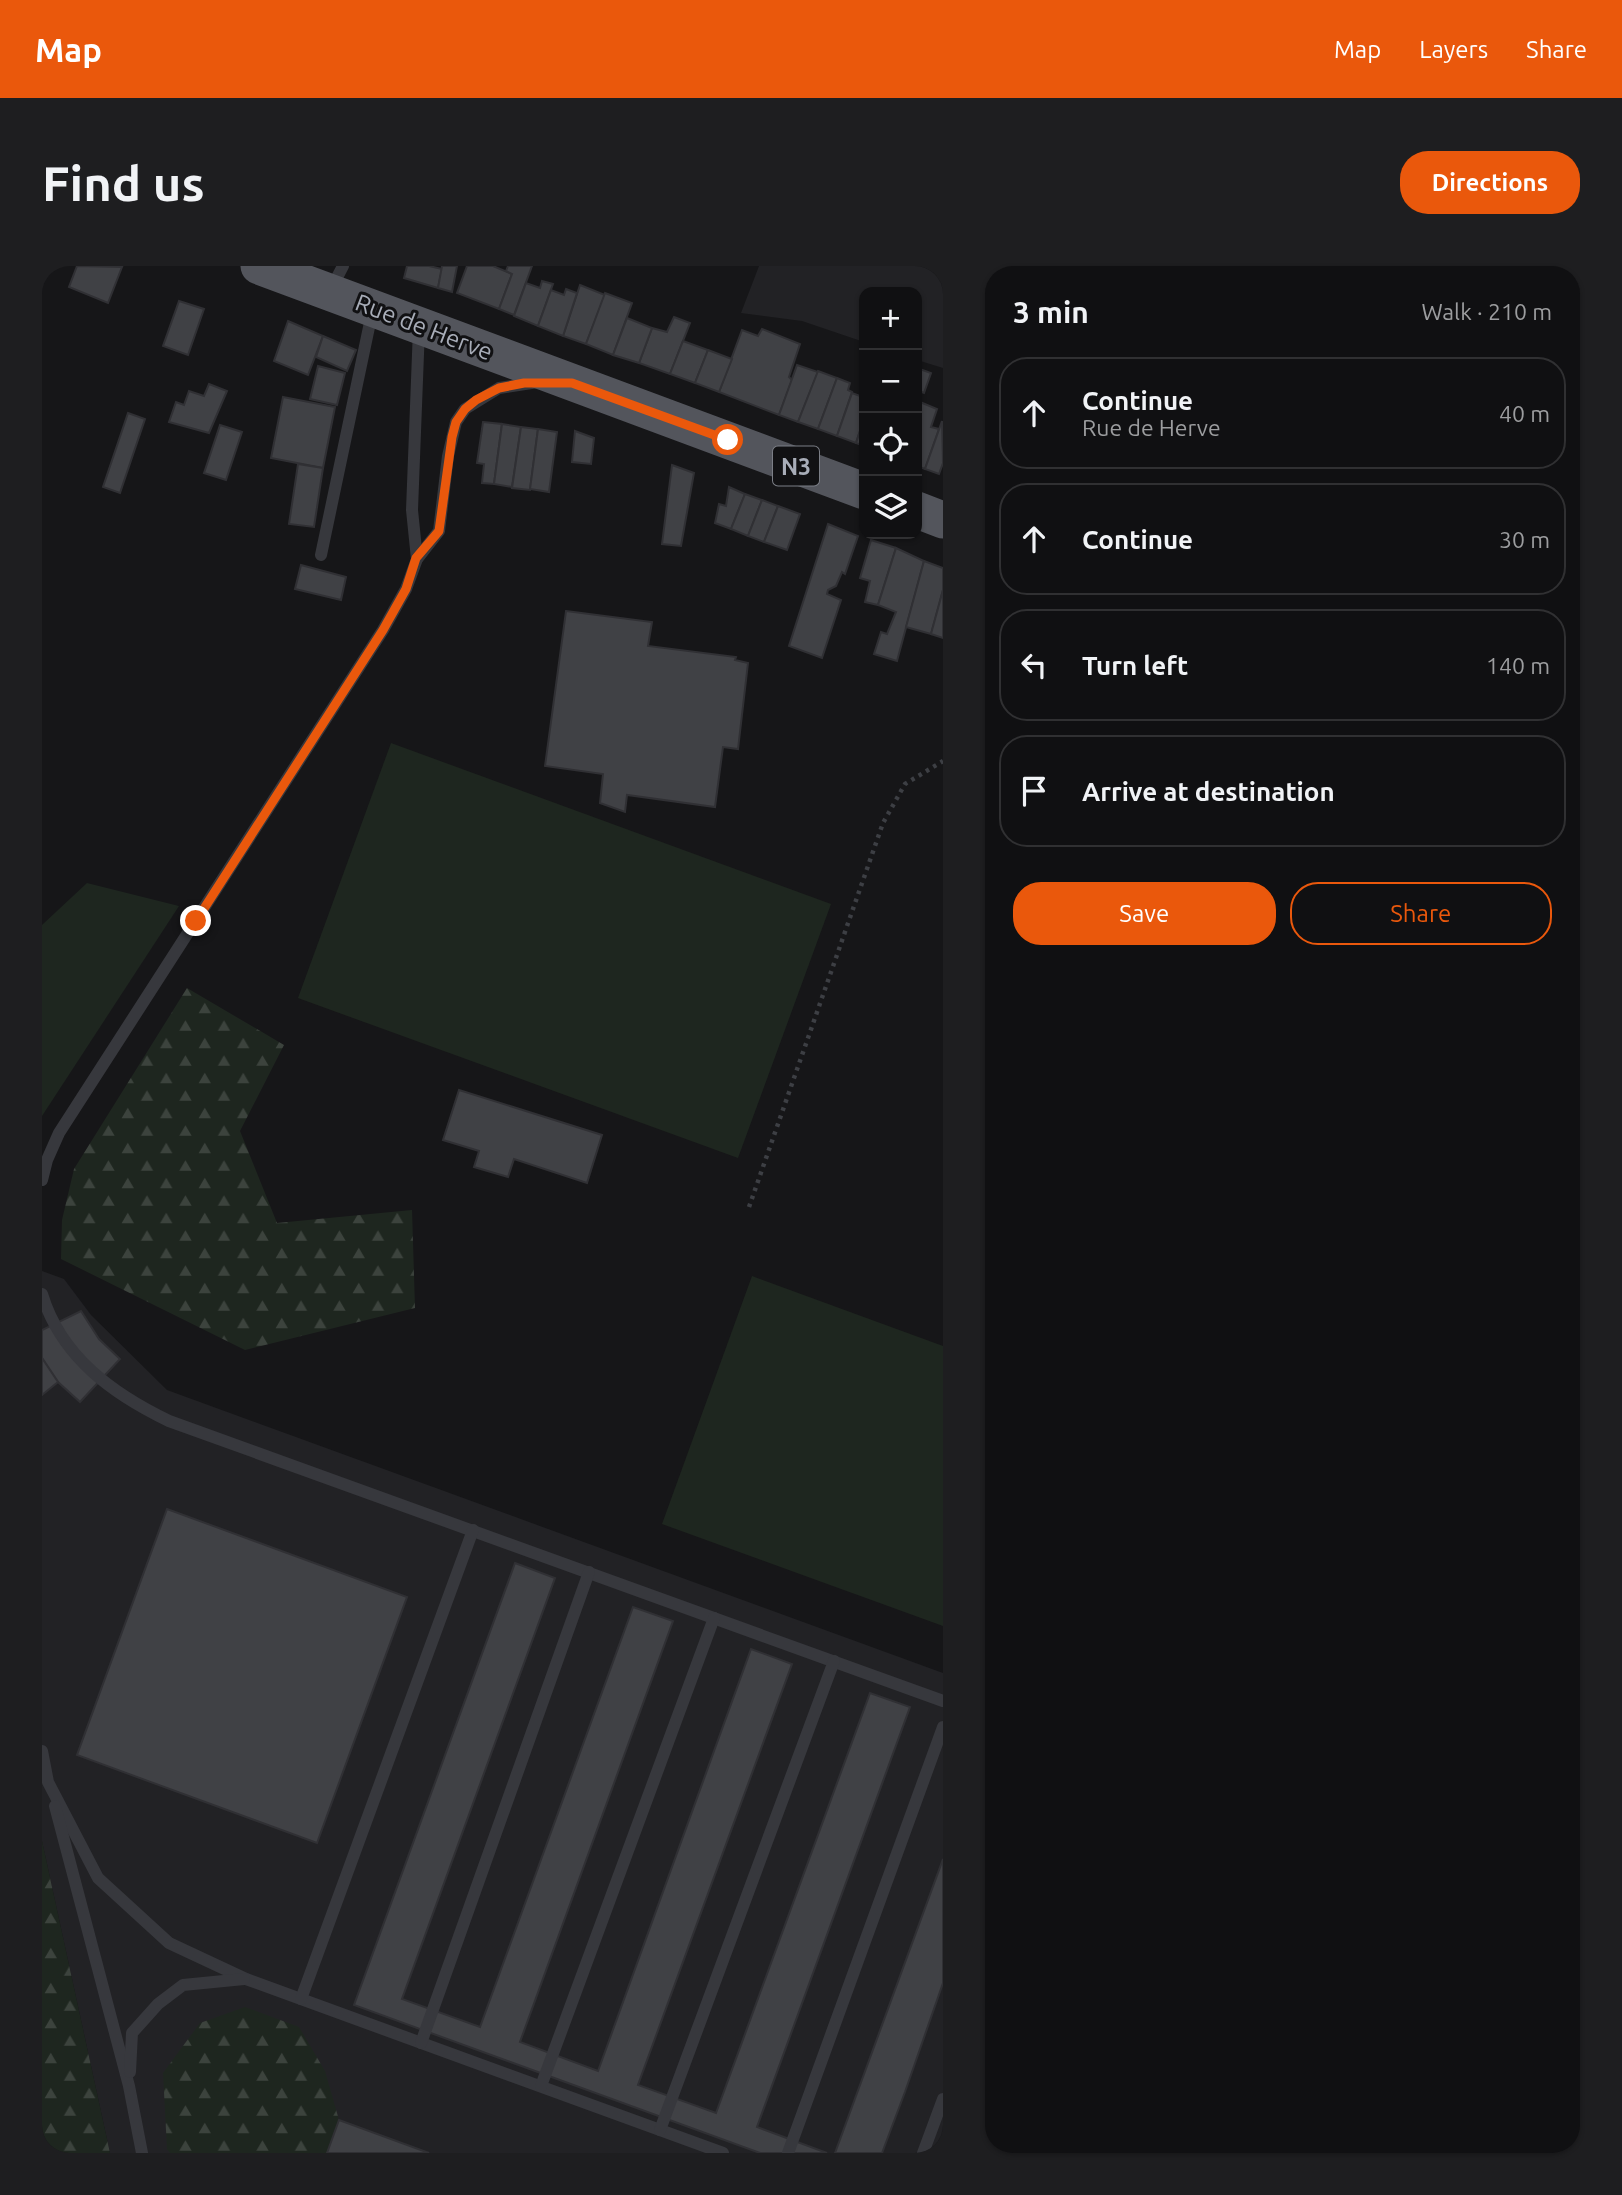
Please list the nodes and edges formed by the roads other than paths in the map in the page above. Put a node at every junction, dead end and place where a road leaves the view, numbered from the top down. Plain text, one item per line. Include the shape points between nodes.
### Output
1 (259, 266) edge
2 (336, 279) edge
3 (373, 309) junction
4 (419, 327) junction
5 (572, 383) junction
6 (859, 489) edge
7 (922, 512) edge
8 (943, 520) edge
9 (321, 555) dead end
10 (416, 558) junction
11 (42, 1180) edge
12 (42, 1294) edge
13 (473, 1530) junction
14 (589, 1572) junction
15 (715, 1618) junction
16 (834, 1661) junction
17 (943, 1701) edge
18 (943, 1727) edge
19 (42, 1751) edge
20 (48, 1782) junction
21 (246, 1979) junction
22 (301, 1999) junction
23 (421, 2043) junction
24 (130, 2086) junction
25 (541, 2086) junction
26 (943, 2099) edge
27 (660, 2130) junction
28 (142, 2153) edge
29 (723, 2153) edge
30 (788, 2153) edge
31 (923, 2153) edge

1 - 2 main road, Rue de Herve / N3
2 - 3 main road, Rue de Herve / N3
3 - 4 main road, Rue de Herve / N3
3 - 9 lane
4 - 5 main road, Rue de Herve / N3
4 - 10 lane via 412,510
5 - 6 main road, Rue de Herve / N3
5 - 10 lane via 499,388 465,409 452,437 439,531
7 - 8 main road
10 - 11 lane via 406,589 383,630 59,1133
12 - 13 lane via 62,1337 94,1375 133,1404
13 - 14 lane
13 - 22 lane
14 - 15 lane
14 - 23 lane
15 - 16 lane
15 - 25 lane
16 - 17 lane
16 - 27 lane
18 - 30 lane
19 - 20 lane
20 - 21 lane via 98,1878 169,1943
20 - 24 lane
21 - 22 lane
21 - 24 lane via 183,1985 158,2004 132,2033
22 - 23 lane
23 - 25 lane
24 - 28 lane
25 - 27 lane
26 - 31 lane
27 - 29 lane

